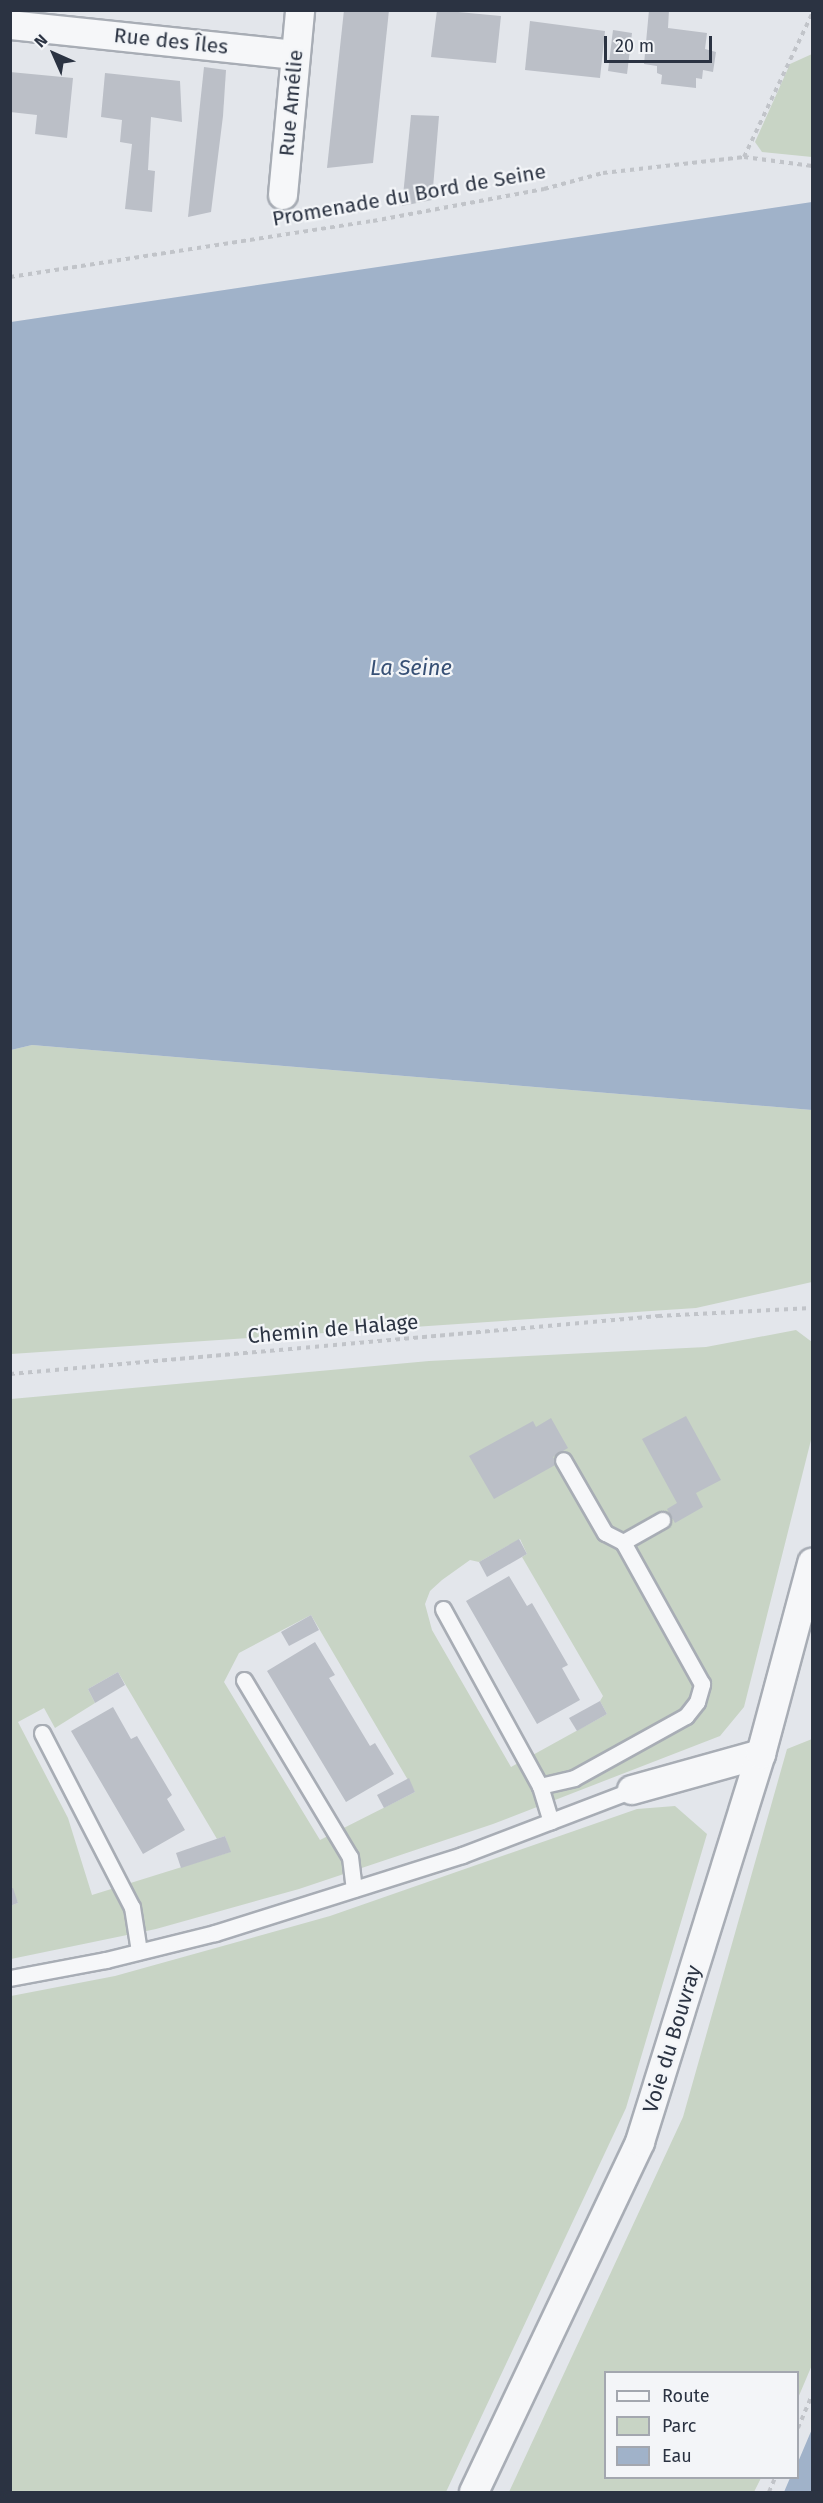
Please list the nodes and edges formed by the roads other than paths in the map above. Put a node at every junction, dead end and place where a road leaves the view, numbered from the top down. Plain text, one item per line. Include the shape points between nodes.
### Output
1 (300, 10) edge
2 (10, 25) edge
3 (295, 55) junction
4 (283, 195) dead end
5 (563, 1460) dead end
6 (662, 1520) dead end
7 (623, 1542) junction
8 (813, 1563) edge
9 (444, 1609) dead end
10 (244, 1680) dead end
11 (42, 1732) dead end
12 (761, 1754) junction
13 (540, 1786) junction
14 (632, 1790) joint
15 (551, 1821) junction
16 (354, 1889) junction
17 (139, 1951) junction
18 (10, 1978) edge
19 (474, 2493) edge

1 - 3 street, Rue Amélie
2 - 3 street, Rue des Îles
3 - 4 street, Rue Amélie
5 - 7 lane via 605,1533
6 - 7 lane
7 - 13 lane via 699,1674 702,1684 697,1701 686,1716 574,1778
8 - 12 street, Voie du Bouvray
9 - 13 lane
10 - 16 lane via 350,1857
11 - 17 lane via 132,1907
12 - 14 street
12 - 19 street, Voie du Bouvray via 640,2142
13 - 15 lane
14 - 15 lane
15 - 16 lane
16 - 17 lane via 215,1933
17 - 18 lane

